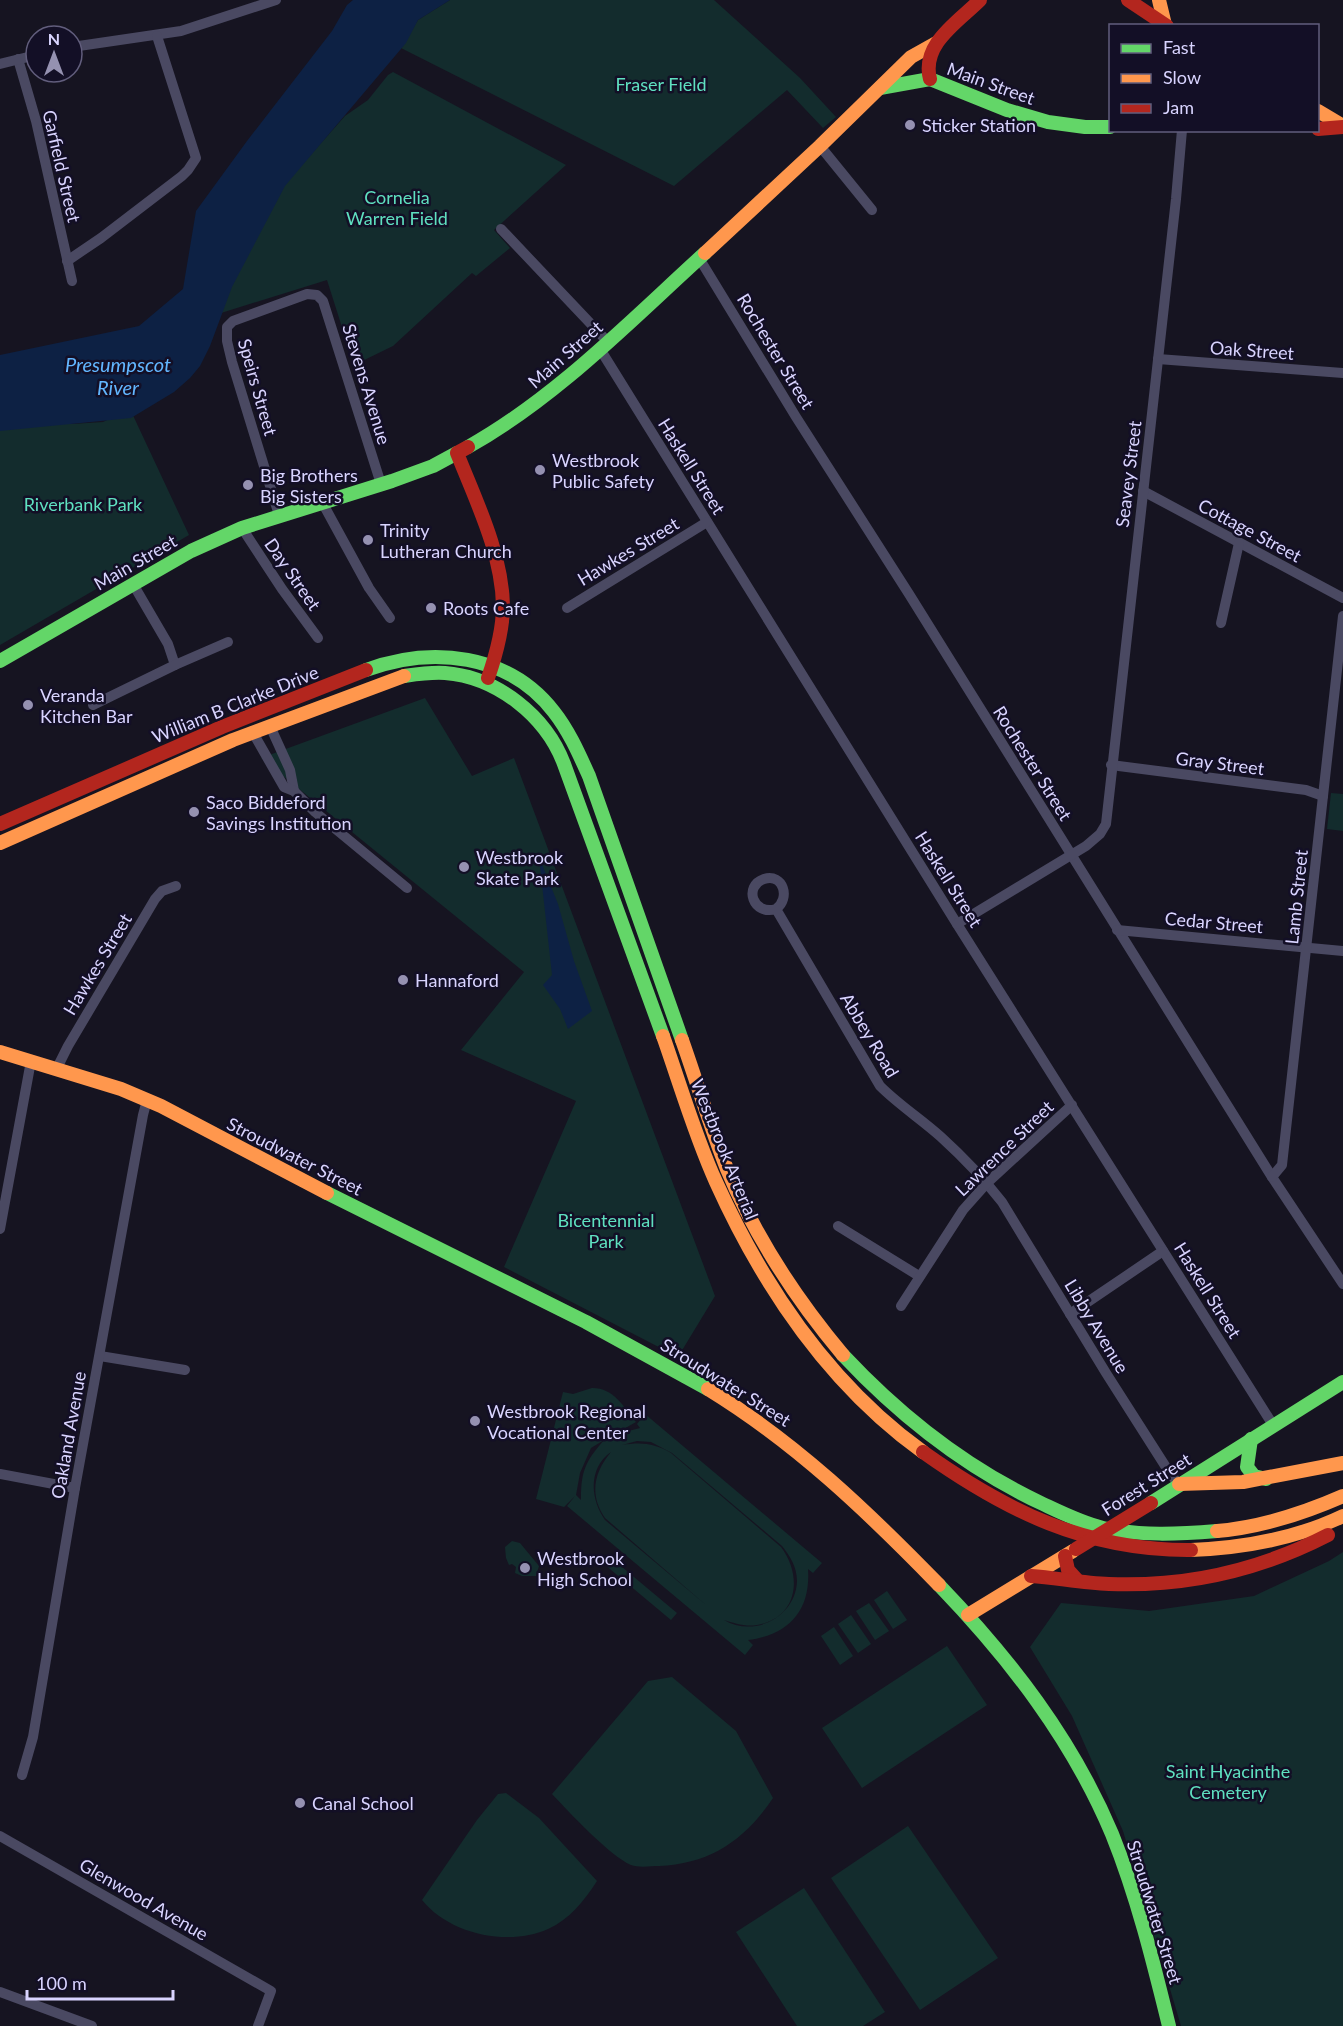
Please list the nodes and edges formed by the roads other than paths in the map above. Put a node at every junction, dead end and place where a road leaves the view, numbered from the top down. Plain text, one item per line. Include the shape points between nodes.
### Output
1 (276, 0) edge
2 (981, 0) edge
3 (1128, 0) edge
4 (1159, 0) edge
5 (1164, 24) edge
6 (1166, 24) edge
7 (157, 36) junction
8 (936, 43) junction
9 (84, 45) edge
10 (24, 58) edge
11 (18, 59) junction
12 (0, 64) edge
13 (930, 80) junction
14 (880, 88) junction
15 (1319, 112) edge
16 (1343, 126) edge
17 (1109, 127) edge
18 (1319, 129) edge
19 (1182, 132) edge
20 (820, 146) junction
21 (872, 210) dead end
22 (501, 229) dead end
23 (699, 258) junction
24 (67, 261) junction
25 (72, 281) dead end
26 (317, 295) joint
27 (604, 345) junction
28 (1158, 359) junction
29 (1343, 374) edge
30 (457, 453) junction
31 (381, 484) junction
32 (1143, 491) junction
33 (322, 502) junction
34 (279, 515) junction
35 (707, 522) junction
36 (242, 528) junction
37 (1239, 543) junction
38 (133, 584) junction
39 (1343, 598) edge
40 (567, 608) dead end
41 (1343, 616) edge
42 (390, 618) dead end
43 (1221, 623) dead end
44 (318, 638) dead end
45 (228, 642) dead end
46 (0, 661) edge
47 (175, 665) junction
48 (492, 665) junction
49 (486, 683) junction
50 (93, 705) dead end
51 (246, 717) junction
52 (270, 726) junction
53 (253, 733) junction
54 (1111, 765) junction
55 (294, 792) junction
56 (1323, 796) junction
57 (0, 824) edge
58 (0, 843) edge
59 (1071, 855) junction
60 (176, 886) dead end
61 (407, 888) dead end
62 (776, 909) dead end
63 (957, 924) junction
64 (1117, 930) junction
65 (1307, 947) junction
66 (1343, 951) edge
67 (0, 1052) edge
68 (31, 1061) junction
69 (57, 1068) junction
70 (147, 1100) junction
71 (1072, 1105) junction
72 (1272, 1177) junction
73 (987, 1183) junction
74 (838, 1226) dead end
75 (0, 1229) edge
76 (1163, 1251) junction
77 (919, 1276) junction
78 (1343, 1284) edge
79 (901, 1306) dead end
80 (1070, 1314) junction
81 (100, 1356) junction
82 (185, 1370) dead end
83 (1343, 1382) edge
84 (1273, 1425) junction
85 (1251, 1439) junction
86 (1343, 1463) edge
87 (0, 1474) edge
88 (1266, 1479) junction
89 (1179, 1484) junction
90 (75, 1488) junction
91 (1343, 1496) edge
92 (1343, 1516) edge
93 (1343, 1527) edge
94 (1071, 1552) junction
95 (1031, 1576) junction
96 (1078, 1581) junction
97 (968, 1615) junction
98 (22, 1775) dead end
99 (0, 1836) edge
100 (0, 1992) edge
101 (92, 2026) edge
102 (258, 2026) edge
103 (1169, 2026) edge

1 - 7 street
2 - 8 main road
3 - 5 main road
4 - 6 main road
7 - 9 street
7 - 24 street via 196,158 182,176
8 - 13 main road via 928,60
8 - 14 main road via 911,57
10 - 11 street
11 - 12 street
11 - 24 street, Garfield Street
13 - 14 main road, Main Street
13 - 17 main road, Main Street via 1006,111 1048,122
14 - 20 main road, Main Street
15 - 16 main road
16 - 18 main road
19 - 28 street, Seavey Street
20 - 21 street
20 - 23 main road, Main Street
22 - 27 street, Haskell Street
23 - 27 main road, Main Street
23 - 59 street, Rochester Street
24 - 25 street, Garfield Street
26 - 31 street, Stevens Avenue via 327,312
26 - 34 street, Speirs Street via 307,294 257,311 227,327 226,341
27 - 30 main road, Main Street via 541,399
27 - 35 street, Haskell Street
28 - 29 street, Oak Street
28 - 32 street, Seavey Street
30 - 31 main road, Main Street
30 - 48 main road via 502,582 504,608
31 - 33 main road, Main Street
32 - 37 street, Cottage Street
32 - 54 street, Seavey Street
33 - 34 main road, Main Street
33 - 42 street
34 - 36 main road, Main Street
35 - 40 street, Hawkes Street
35 - 63 street, Haskell Street
36 - 38 main road, Main Street
36 - 44 street, Day Street
37 - 39 street, Cottage Street
37 - 43 street
38 - 46 main road, Main Street
38 - 47 street via 168,644
41 - 56 street, Lamb Street
45 - 47 street
47 - 50 street
48 - 49 main road
48 - 51 main road, William B Clarke Drive via 456,657 394,661
48 - 91 main road, Westbrook Arterial via 538,693 560,717 576,744 727,1169 795,1294 860,1373 924,1431 994,1479 1041,1504 1108,1529 1185,1533 1242,1529 1272,1524
49 - 52 main road, William B Clarke Drive via 445,673 399,677
49 - 92 main road, Westbrook Arterial via 528,712 553,740 715,1180 743,1240 780,1301 826,1362 887,1423 936,1461 1005,1504 1059,1529 1110,1544 1207,1551 1274,1541
51 - 53 street
51 - 57 main road, William B Clarke Drive
52 - 53 main road, William B Clarke Drive
52 - 55 street via 290,770
53 - 55 street via 284,788
53 - 58 main road, William B Clarke Drive
54 - 56 street, Gray Street via 1306,790
54 - 59 street, Seavey Street via 1106,821 1094,840
55 - 61 street
56 - 65 street, Lamb Street
59 - 63 street
59 - 64 street, Rochester Street
60 - 69 street, Hawkes Street via 162,891 155,899
62 - 73 street, Abbey Road via 880,1086 940,1136
63 - 71 street, Haskell Street
64 - 65 street, Cedar Street
64 - 72 street, Rochester Street
65 - 66 street, Cedar Street
65 - 72 street, Lamb Street via 1282,1165
67 - 68 main road, Stroudwater Street
68 - 69 main road, Stroudwater Street
68 - 75 street
69 - 70 main road, Stroudwater Street
70 - 81 street, Oakland Avenue
70 - 97 main road, Stroudwater Street via 585,1320 740,1409 801,1452 871,1516
71 - 73 street, Lawrence Street
71 - 76 street, Haskell Street
72 - 78 street, Rochester Street
73 - 77 street, Lawrence Street via 963,1210
73 - 80 street, Libby Avenue
74 - 77 street
76 - 80 street
76 - 84 street, Haskell Street
77 - 79 street, Lawrence Street
80 - 89 street, Libby Avenue
81 - 82 street
81 - 90 street, Oakland Avenue
83 - 84 main road, Forest Street
84 - 85 main road, Forest Street
85 - 88 main road via 1247,1467 1254,1476
85 - 89 main road, Forest Street
86 - 88 main road
87 - 90 street
88 - 89 main road
89 - 94 main road, Forest Street, bridge
90 - 98 street, Oakland Avenue via 33,1737
93 - 96 main road via 1290,1553 1223,1574 1154,1584
94 - 95 main road, Forest Street
94 - 96 main road via 1070,1574
95 - 96 main road
95 - 97 main road, Forest Street
97 - 103 main road, Stroudwater Street via 1035,1696 1099,1807 1136,1899
99 - 102 street, Glenwood Avenue via 272,1991
100 - 101 street

